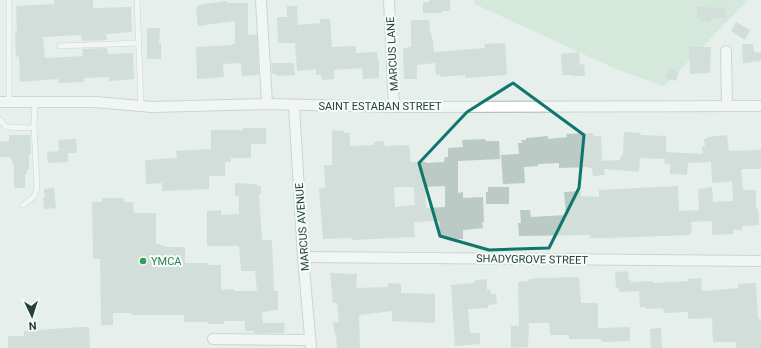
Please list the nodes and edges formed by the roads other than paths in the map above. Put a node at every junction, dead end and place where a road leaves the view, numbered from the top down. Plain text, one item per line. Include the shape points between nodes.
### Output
1 (137, 0) edge
2 (261, 0) edge
3 (389, 0) edge
4 (9, 2) dead end
5 (139, 43) junction
6 (60, 46) dead end
7 (726, 51) dead end
8 (5, 102) edge
9 (35, 102) junction
10 (267, 104) junction
11 (728, 105) junction
12 (141, 106) junction
13 (294, 106) junction
14 (761, 106) edge
15 (394, 107) junction
16 (0, 120) edge
17 (34, 126) junction
18 (23, 205) dead end
19 (303, 257) junction
20 (761, 261) edge
21 (213, 339) dead end
22 (310, 344) edge

1 - 5 lane
2 - 10 street
3 - 15 street, MARCUS LANE
4 - 8 lane
5 - 6 lane
5 - 12 lane
7 - 11 street
8 - 9 street, SAINT ESTABAN STREET
9 - 12 street, SAINT ESTABAN STREET via 95,102
9 - 17 lane
10 - 12 street, SAINT ESTABAN STREET
10 - 13 street, SAINT ESTABAN STREET
11 - 14 street, SAINT ESTABAN STREET
11 - 15 street, SAINT ESTABAN STREET
13 - 15 street, SAINT ESTABAN STREET
13 - 19 street, MARCUS AVENUE
16 - 17 lane via 6,128
17 - 18 lane via 37,188 34,197
19 - 20 street, SHADYGROVE STREET
19 - 22 street, MARCUS AVENUE
21 - 22 street

